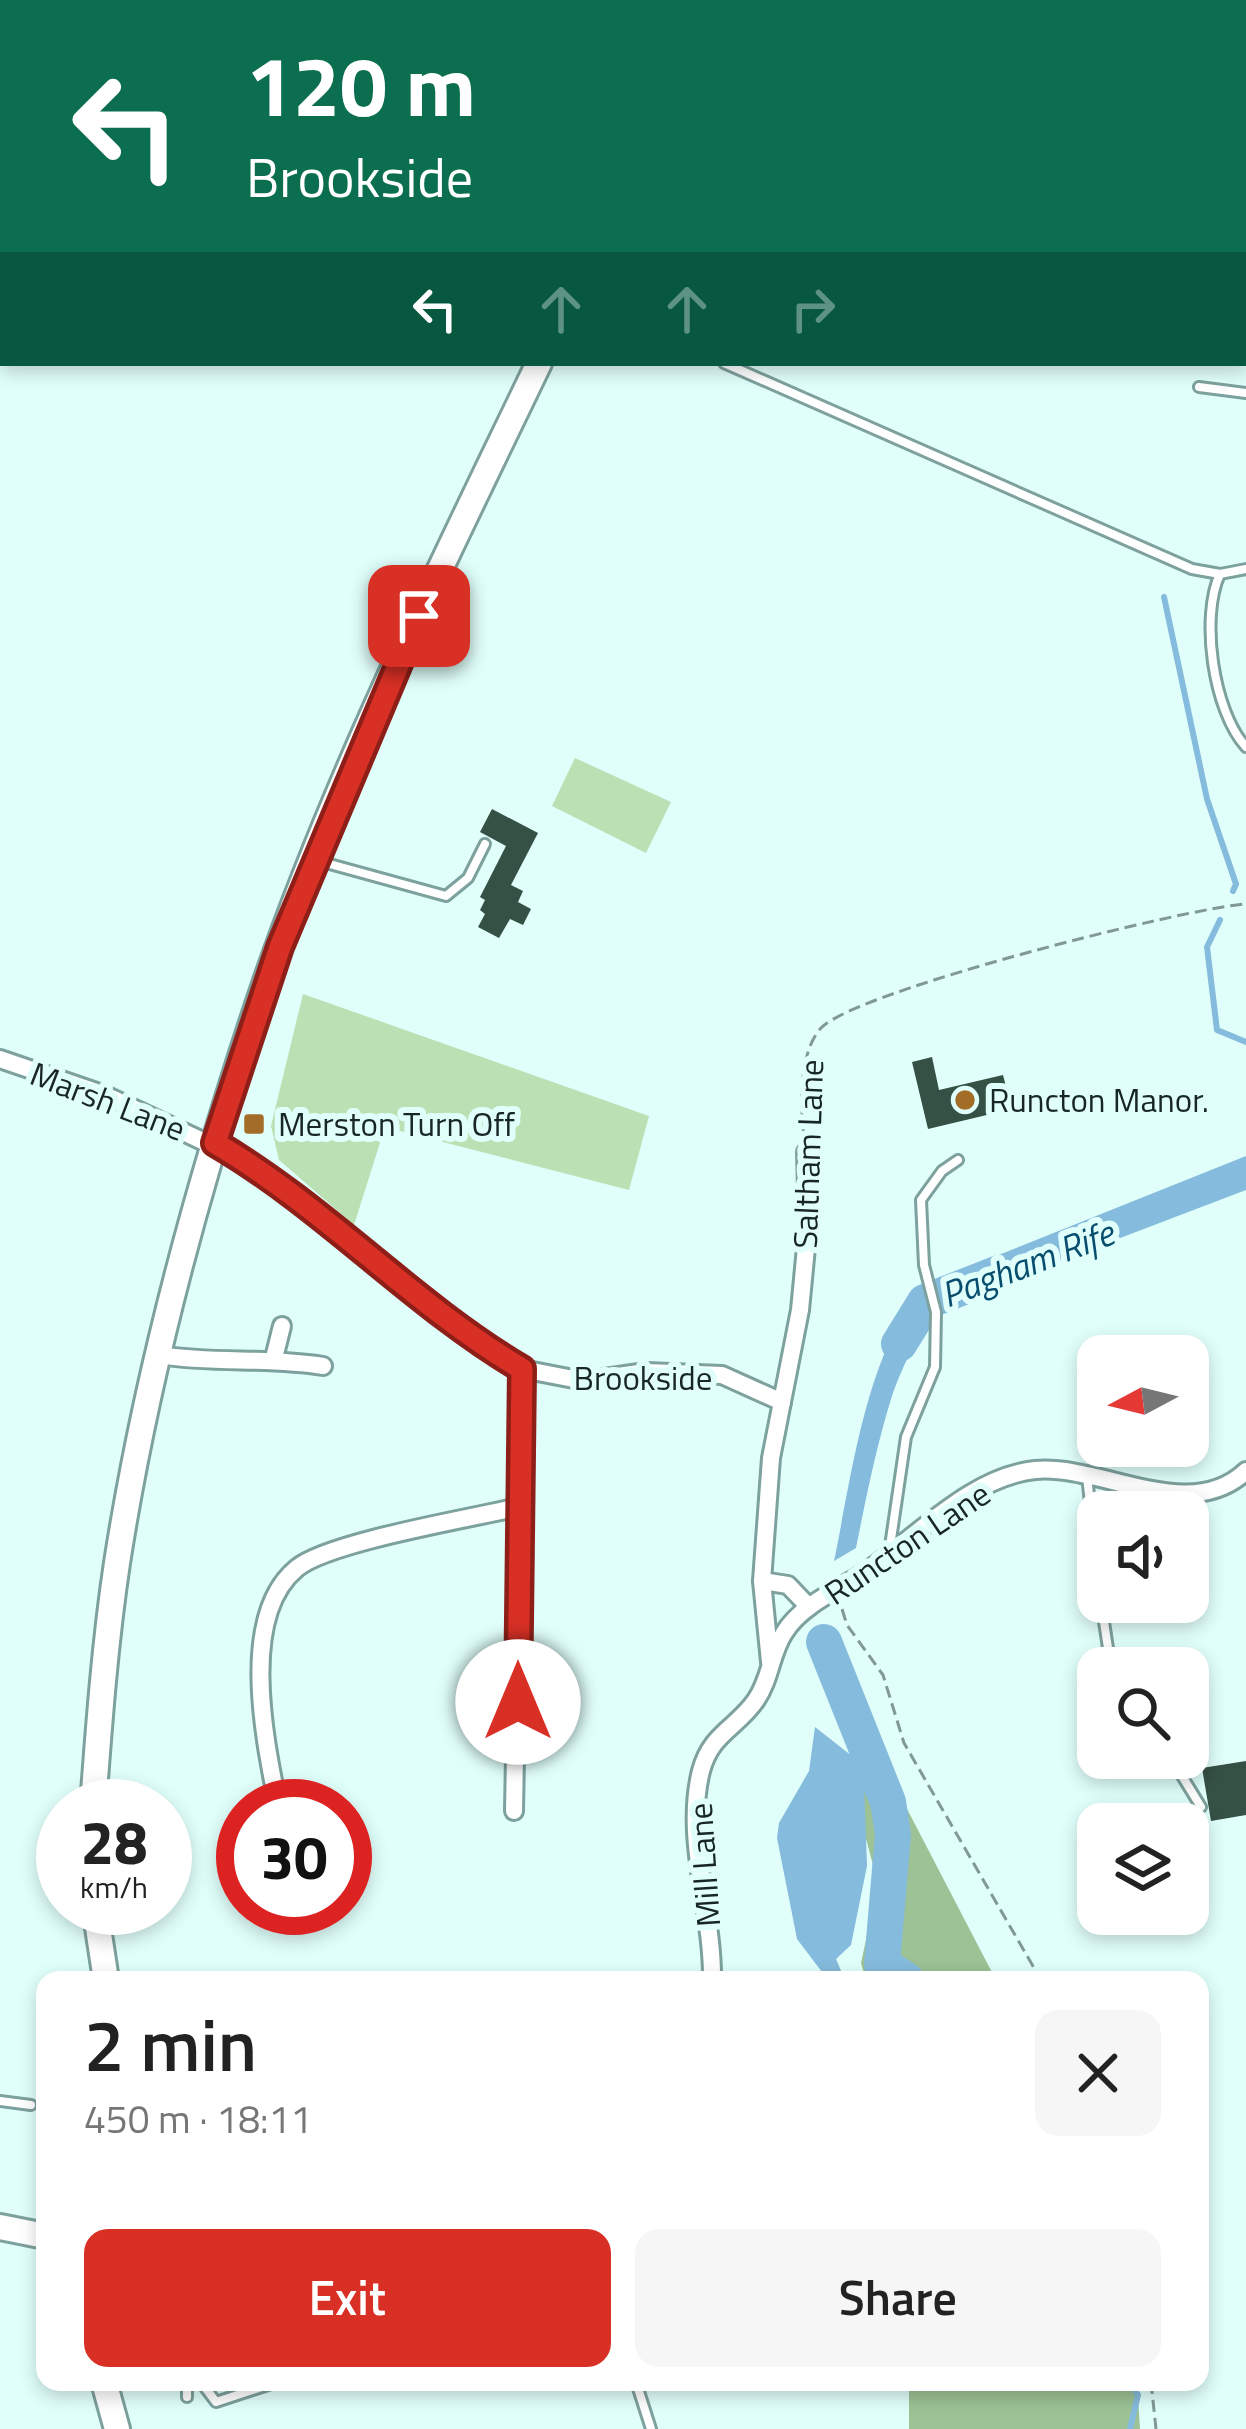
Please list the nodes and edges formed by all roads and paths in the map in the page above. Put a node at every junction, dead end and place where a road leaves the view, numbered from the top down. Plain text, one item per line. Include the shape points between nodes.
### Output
1 (538, 366) edge
2 (731, 366) edge
3 (1199, 387) dead end
4 (1246, 393) edge
5 (1246, 569) edge
6 (1220, 574) junction
7 (1246, 747) edge
8 (485, 844) dead end
9 (314, 859) junction
10 (1246, 904) edge
11 (0, 1059) edge
12 (215, 1143) junction
13 (806, 1152) joint
14 (958, 1160) dead end
15 (282, 1326) dead end
16 (159, 1354) junction
17 (274, 1358) junction
18 (323, 1366) dead end
19 (522, 1369) junction
20 (782, 1402) junction
21 (1246, 1471) edge
22 (1087, 1475) junction
23 (1089, 1491) edge
24 (519, 1507) junction
25 (888, 1554) junction
26 (762, 1581) junction
27 (836, 1591) junction
28 (809, 1607) junction
29 (784, 1633) joint
30 (771, 1669) junction
31 (96, 1779) edge
32 (275, 1779) edge
33 (514, 1810) dead end
34 (99, 1935) edge
35 (105, 1971) edge
36 (711, 1971) edge
37 (1037, 1971) edge
38 (0, 2101) edge
39 (31, 2105) dead end
40 (0, 2227) edge
41 (36, 2234) edge
42 (106, 2391) edge
43 (187, 2391) edge
44 (208, 2391) edge
45 (250, 2391) edge
46 (639, 2391) edge
47 (1152, 2391) edge
48 (187, 2397) dead end
49 (117, 2429) edge
50 (651, 2429) edge
51 (1156, 2429) edge

1 - 9 main road
2 - 6 lane via 1192,569
3 - 4 lane
5 - 6 lane
6 - 7 lane via 1208,608 1224,714
8 - 9 lane via 468,878 446,896
9 - 12 main road
10 - 13 path, Saltham Lane via 1033,952 825,1023 813,1038 804,1081
11 - 12 street, Marsh Lane
12 - 16 main road
12 - 19 street, Brookside via 288,1189 442,1317
13 - 20 street, Saltham Lane via 808,1227
14 - 25 lane via 921,1200 935,1367 906,1437
15 - 17 street
16 - 17 street via 214,1363
16 - 31 main road via 117,1564
17 - 18 street
19 - 20 street, Brookside via 584,1381 646,1372 722,1375
19 - 24 street
20 - 26 street, Saltham Lane
21 - 22 street, Runcton Lane via 1202,1492
22 - 23 lane
22 - 25 street, Runcton Lane via 1010,1476
24 - 32 street via 334,1550 281,1583 261,1652
24 - 33 street
25 - 27 street, Runcton Lane
26 - 28 street via 788,1585
26 - 30 street, Saltham Lane
27 - 28 street, Runcton Lane
27 - 37 path via 848,1625 883,1675 904,1743
28 - 29 street, Runcton Lane
29 - 30 street, Mill Lane
30 - 36 street, Mill Lane via 755,1703 708,1751 700,1774
34 - 35 main road
38 - 39 lane
40 - 41 main road
42 - 49 main road
43 - 48 lane
44 - 45 lane via 216,2402
46 - 50 lane
47 - 51 path

